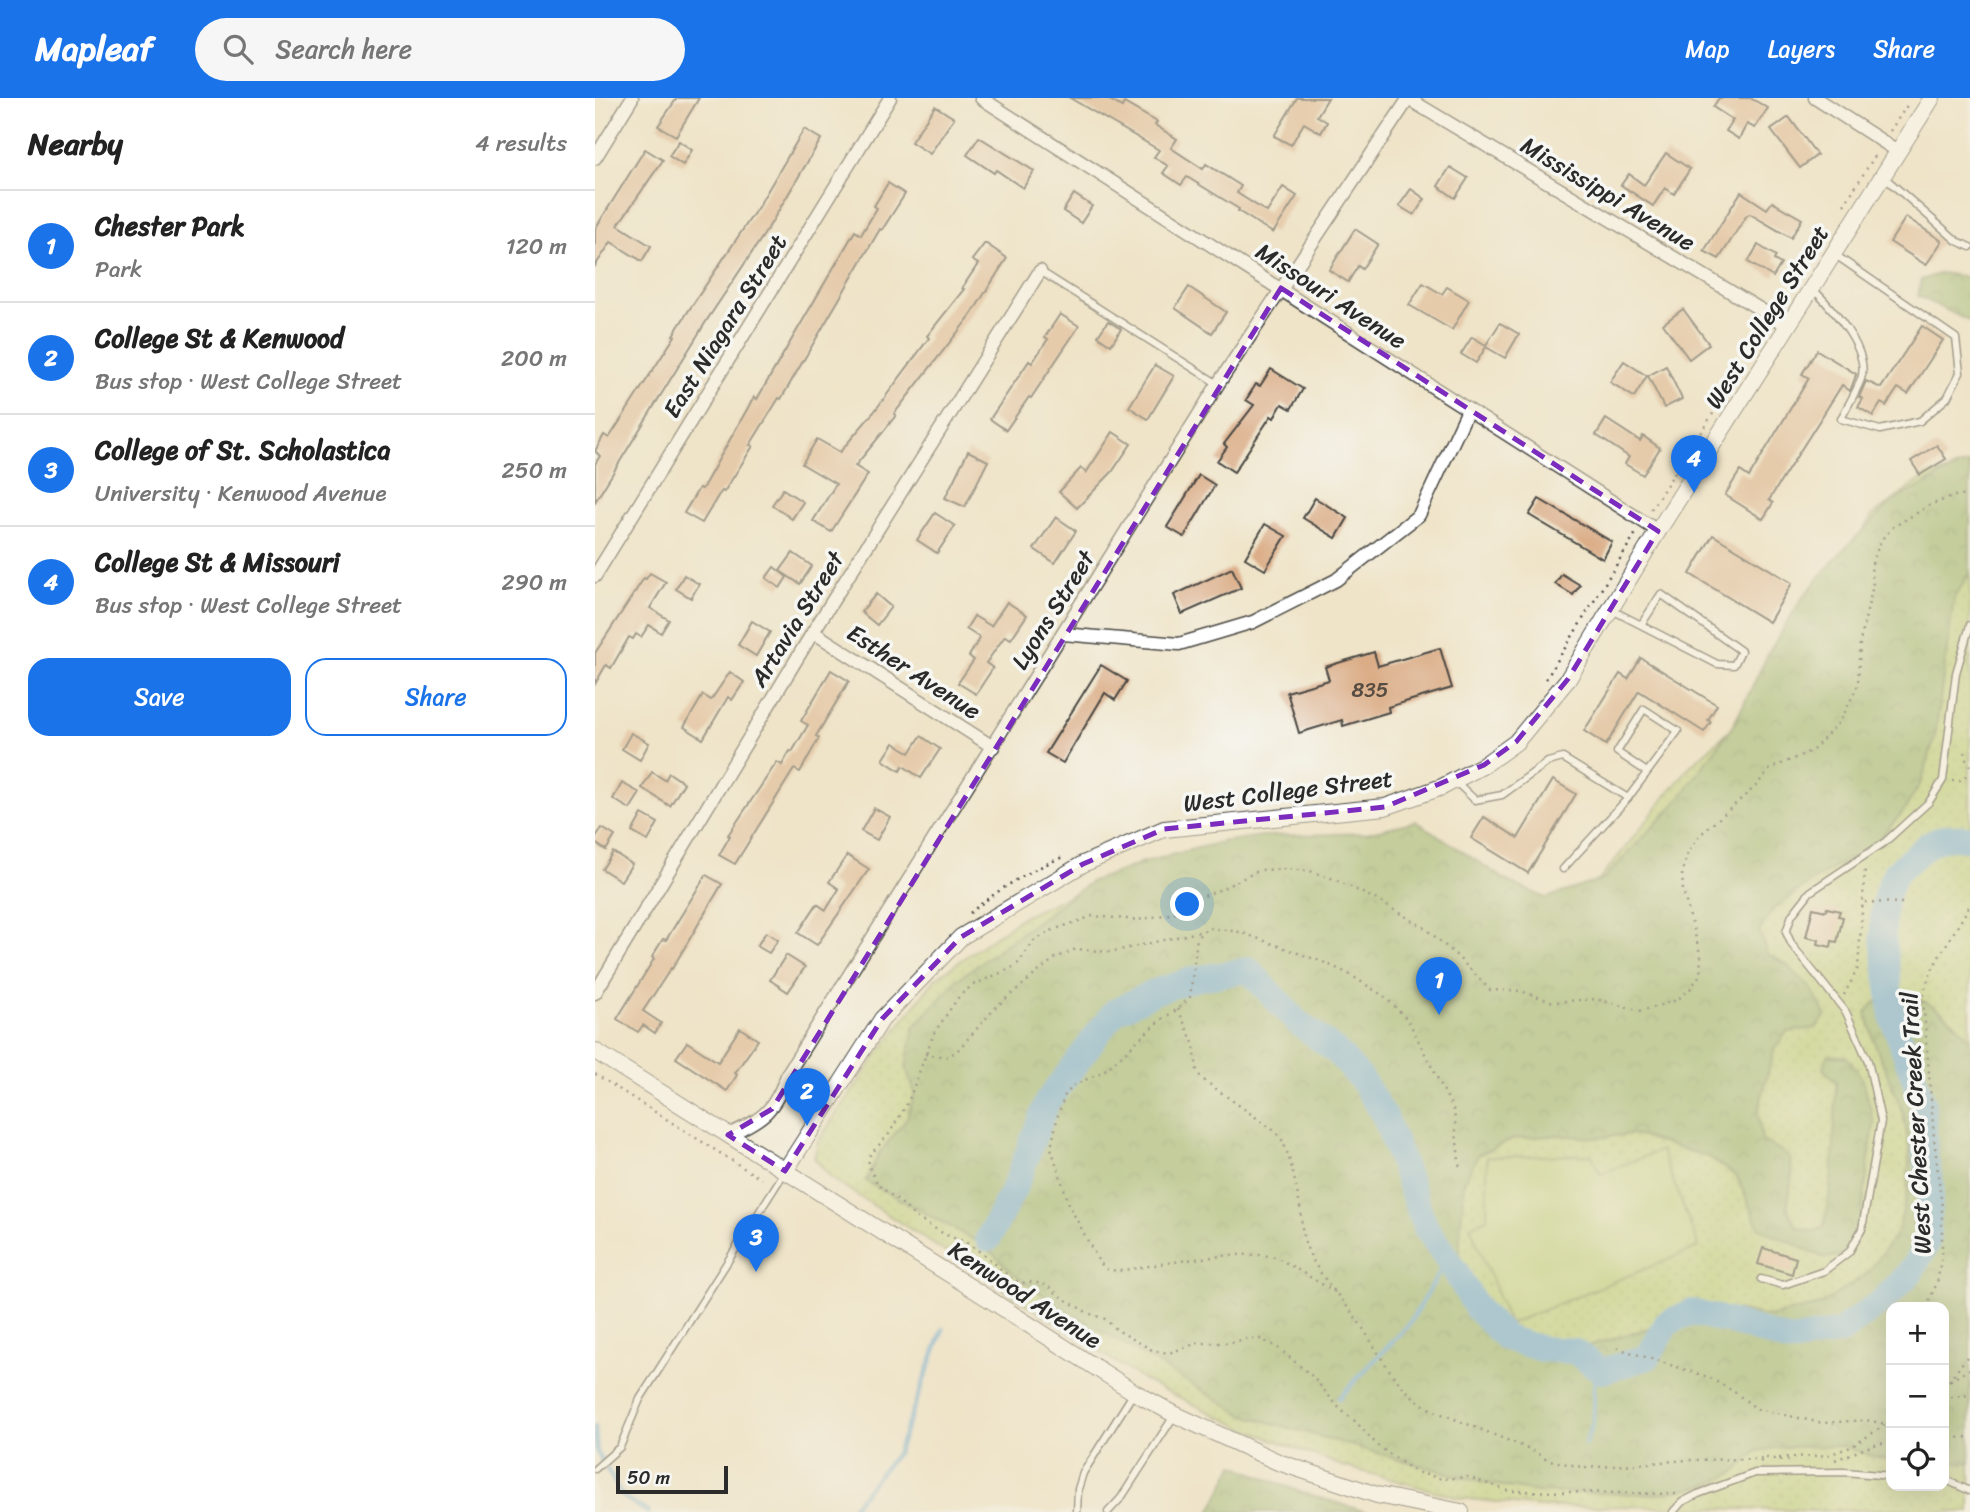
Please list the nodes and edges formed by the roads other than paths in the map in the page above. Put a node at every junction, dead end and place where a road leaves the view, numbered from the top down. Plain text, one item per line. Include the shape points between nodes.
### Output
1 (632, 98) edge
2 (890, 98) edge
3 (981, 98) edge
4 (1408, 98) edge
5 (1815, 98) edge
6 (1932, 98) edge
7 (1899, 152) junction
8 (595, 158) edge
9 (1883, 176) junction
10 (1970, 247) edge
11 (1834, 254) junction
12 (1040, 271) joint
13 (1281, 288) junction
14 (1812, 288) junction
15 (1788, 326) junction
16 (1218, 384) junction
17 (1468, 410) junction
18 (1658, 531) junction
19 (595, 576) edge
20 (1611, 609) junction
21 (1641, 625) junction
22 (1970, 625) edge
23 (813, 632) junction
24 (1063, 634) junction
25 (993, 747) junction
26 (1647, 772) junction
27 (1455, 780) junction
28 (1628, 798) junction
29 (1563, 869) dead end
30 (595, 993) edge
31 (595, 1051) edge
32 (728, 1135) junction
33 (785, 1171) junction
34 (1761, 1279) dead end
35 (1134, 1392) junction
36 (1174, 1415) junction
37 (595, 1469) edge
38 (1886, 1476) edge
39 (1949, 1481) edge
40 (1970, 1490) edge
41 (1077, 1512) edge
42 (1108, 1512) edge
43 (1461, 1512) edge
44 (1673, 1512) edge

1 - 8 street
2 - 19 street, East Niagara Street
3 - 13 street, Missouri Avenue
4 - 13 street, Lyons Street
4 - 15 street, Mississippi Avenue
5 - 7 street
6 - 7 street, West College Street
7 - 9 street, West College Street
9 - 10 lane via 1957,241
9 - 11 street, West College Street
11 - 14 street, West College Street
11 - 14 lane via 1956,338 1960,373 1947,398 1920,421 1879,429 1841,419 1862,377 1860,354 1838,314
12 - 16 lane
12 - 23 street, Artavia Street
13 - 16 street, Lyons Street
13 - 17 street, Missouri Avenue
14 - 15 street, West College Street
15 - 18 street, West College Street
16 - 24 street, Lyons Street
17 - 18 street, Missouri Avenue
17 - 24 street via 1419,515 1336,580 1253,622 1179,644
18 - 20 street, West College Street
20 - 21 lane
20 - 27 street, West College Street via 1568,679 1516,742
21 - 21 lane via 1717,664 1734,665 1741,651 1661,594
22 - 34 lane via 1956,673 1943,780 1929,802 1885,842 1810,892 1792,915 1786,932 1846,1013 1868,1061 1881,1121 1862,1229 1849,1252 1824,1270 1783,1286
23 - 25 street, Esther Avenue
23 - 30 street, Artavia Street
24 - 25 street, Lyons Street
25 - 32 street, Lyons Street via 789,1073 772,1109
26 - 26 lane via 1678,731 1644,709 1617,752
26 - 28 lane
27 - 28 lane via 1475,800 1502,795 1548,762 1563,758
27 - 33 street, West College Street via 1385,807 1164,829 1083,863 961,937 882,1019
28 - 29 lane
31 - 32 street, Kenwood Avenue
32 - 33 street, Kenwood Avenue
33 - 35 street, Kenwood Avenue
33 - 37 lane, West College Street via 641,1399 620,1447
35 - 36 street, Kenwood Avenue
35 - 41 lane via 1083,1473
36 - 42 lane
36 - 43 street, Kenwood Avenue via 1278,1462 1377,1495
38 - 44 lane via 1755,1473 1698,1494
39 - 40 lane

